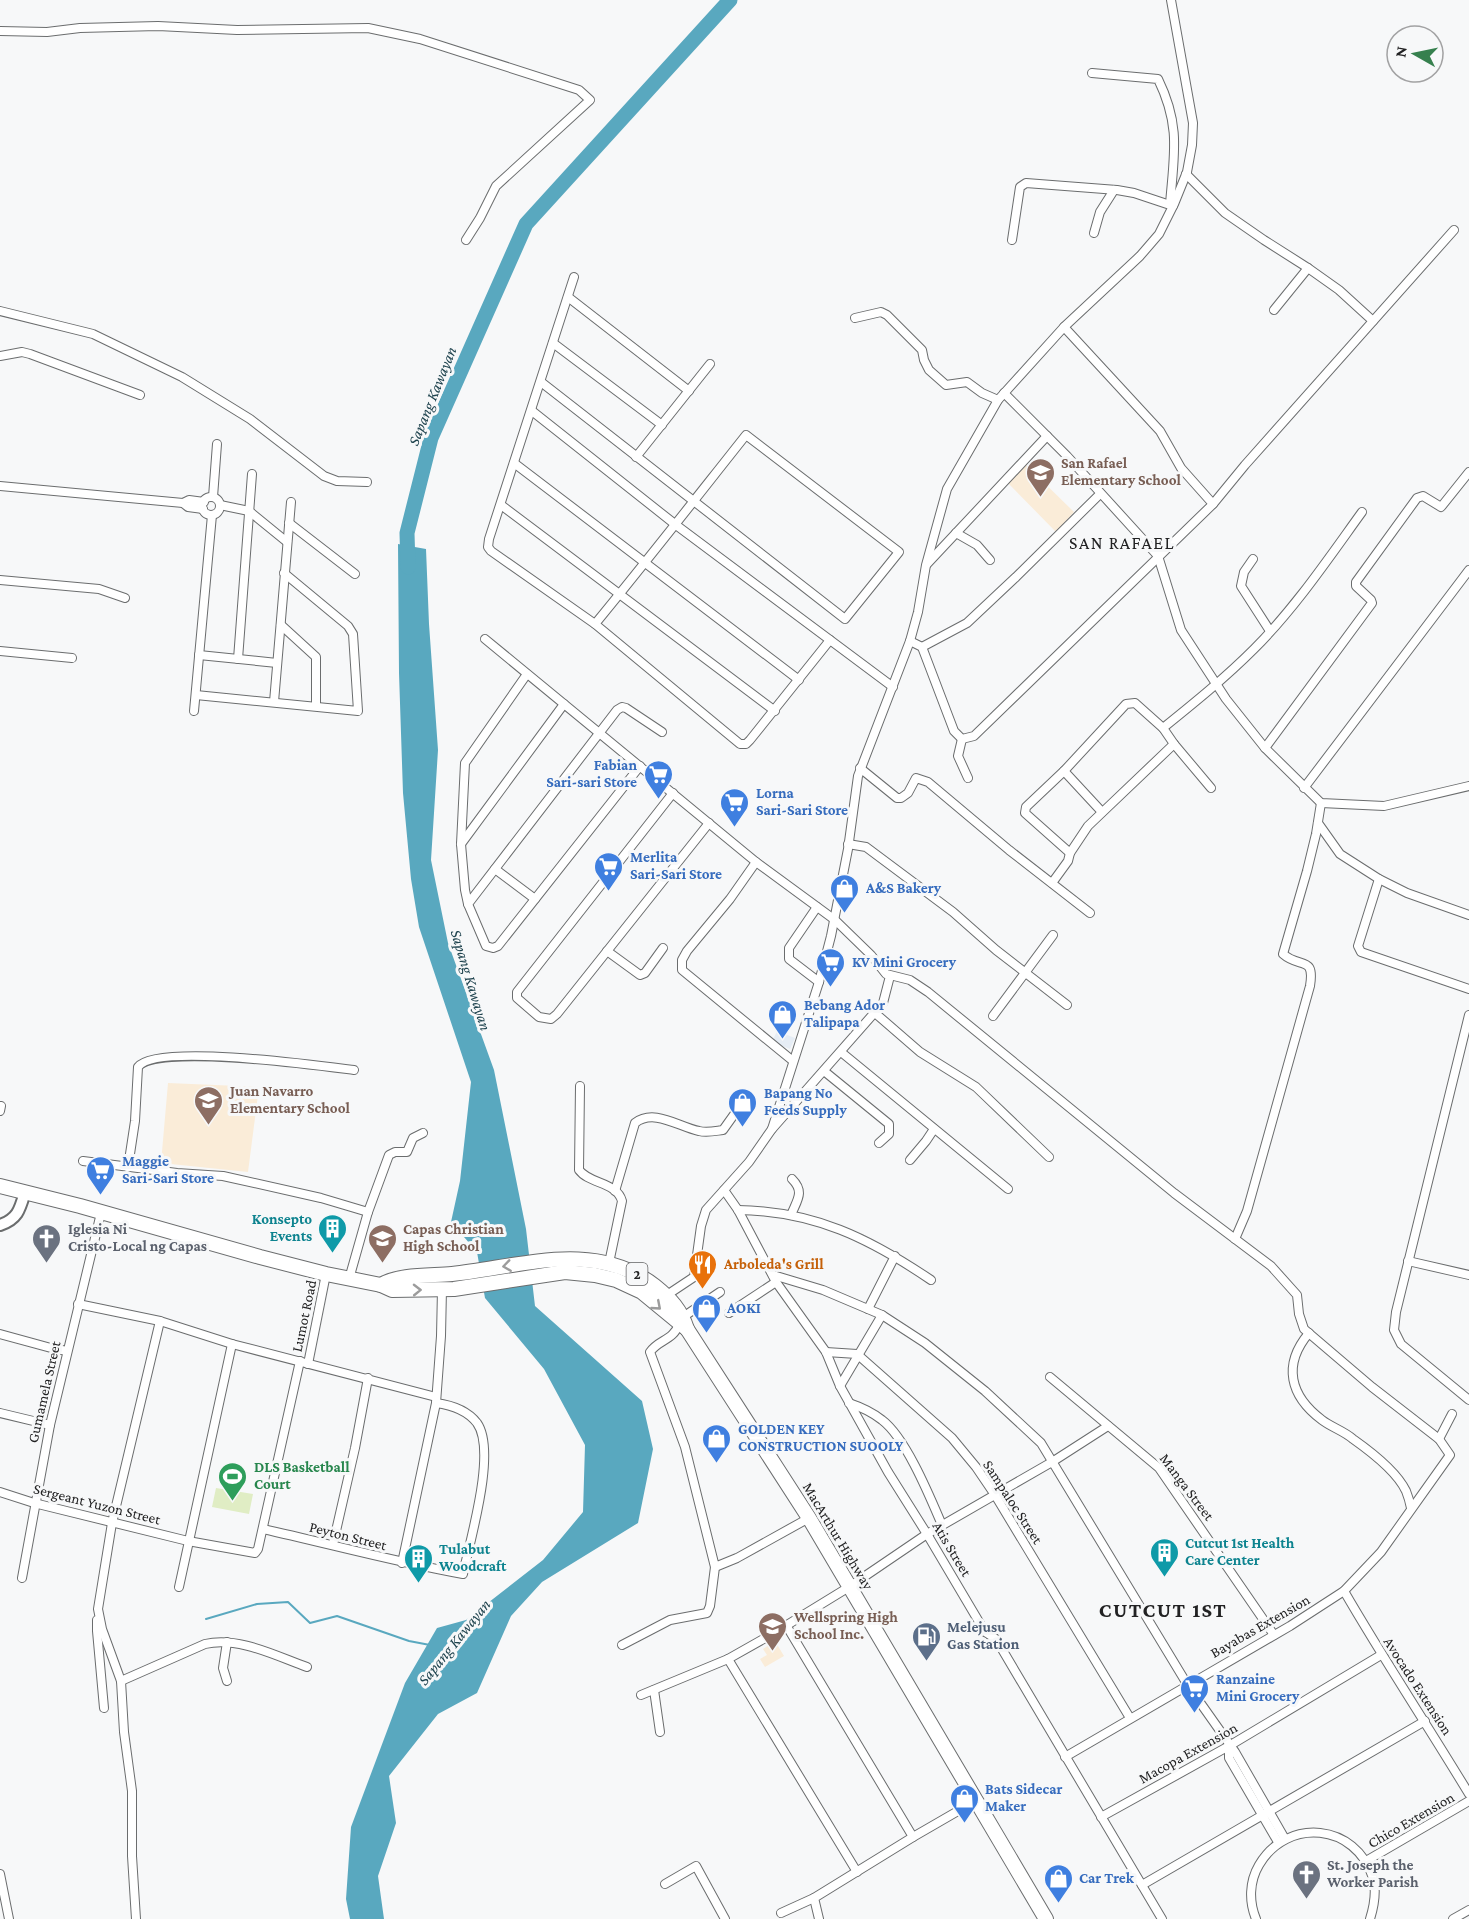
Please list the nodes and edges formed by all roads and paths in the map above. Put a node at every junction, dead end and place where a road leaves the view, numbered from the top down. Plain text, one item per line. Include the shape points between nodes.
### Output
1 (1171, 0) edge
2 (0, 31) edge
3 (1092, 73) dead end
4 (1186, 174) junction
5 (1114, 190) junction
6 (1172, 205) junction
7 (1454, 230) dead end
8 (1094, 233) dead end
9 (466, 240) dead end
10 (1012, 240) dead end
11 (1308, 268) junction
12 (574, 277) dead end
13 (568, 297) junction
14 (0, 310) edge
15 (1274, 310) dead end
16 (855, 318) dead end
17 (1372, 321) junction
18 (1064, 327) junction
19 (553, 343) junction
20 (0, 356) edge
21 (710, 364) dead end
22 (541, 382) junction
23 (689, 391) junction
24 (140, 395) dead end
25 (1001, 397) junction
26 (532, 411) junction
27 (662, 425) junction
28 (1047, 436) junction
29 (217, 444) dead end
30 (636, 458) junction
31 (514, 463) junction
32 (1469, 472) edge
33 (252, 474) dead end
34 (367, 482) dead end
35 (0, 486) edge
36 (1100, 494) junction
37 (213, 497) junction
38 (291, 502) dead end
39 (693, 502) junction
40 (1213, 504) junction
41 (203, 505) junction
42 (220, 505) junction
43 (501, 505) junction
44 (249, 510) junction
45 (1362, 512) dead end
46 (212, 515) junction
47 (289, 523) junction
48 (676, 525) junction
49 (956, 533) junction
50 (287, 542) junction
51 (1158, 556) junction
52 (1253, 559) dead end
53 (990, 560) dead end
54 (645, 563) junction
55 (926, 565) junction
56 (1469, 570) edge
57 (284, 573) junction
58 (355, 574) dead end
59 (0, 580) edge
60 (620, 593) junction
61 (125, 598) dead end
62 (595, 624) junction
63 (281, 625) junction
64 (1270, 631) junction
65 (485, 639) dead end
66 (830, 640) junction
67 (910, 640) junction
68 (922, 647) junction
69 (0, 651) edge
70 (199, 655) junction
71 (72, 658) dead end
72 (238, 659) junction
73 (277, 663) junction
74 (527, 674) junction
75 (799, 680) junction
76 (1216, 685) junction
77 (892, 687) junction
78 (195, 695) junction
79 (274, 702) junction
80 (564, 704) junction
81 (316, 706) junction
82 (194, 711) dead end
83 (776, 711) junction
84 (1163, 728) junction
85 (662, 732) dead end
86 (600, 733) junction
87 (962, 739) junction
88 (1174, 744) junction
89 (1265, 748) junction
90 (640, 766) junction
91 (860, 768) junction
92 (1064, 771) junction
93 (968, 778) dead end
94 (1469, 786) edge
95 (1211, 788) dead end
96 (1304, 788) junction
97 (673, 793) junction
98 (1322, 802) junction
99 (1102, 812) junction
100 (709, 823) junction
101 (1318, 823) junction
102 (461, 844) junction
103 (848, 844) junction
104 (1070, 853) junction
105 (756, 862) junction
106 (495, 869) junction
107 (1379, 879) junction
108 (1052, 884) junction
109 (535, 898) junction
110 (468, 904) junction
111 (817, 907) junction
112 (1090, 913) dead end
113 (1469, 915) edge
114 (835, 920) junction
115 (1053, 935) dead end
116 (663, 948) dead end
117 (607, 951) junction
118 (1025, 973) junction
119 (890, 976) junction
120 (819, 982) junction
121 (1469, 989) edge
122 (1067, 1005) dead end
123 (875, 1013) junction
124 (993, 1016) dead end
125 (1469, 1016) edge
126 (841, 1052) junction
127 (793, 1061) junction
128 (354, 1070) dead end
129 (824, 1071) junction
130 (580, 1086) dead end
131 (738, 1109) dead end
132 (772, 1129) junction
133 (934, 1129) junction
134 (423, 1132) dead end
135 (879, 1143) dead end
136 (1049, 1157) dead end
137 (910, 1160) dead end
138 (83, 1161) dead end
139 (128, 1167) junction
140 (792, 1179) dead end
141 (0, 1186) edge
142 (1008, 1189) dead end
143 (724, 1190) junction
144 (615, 1191) junction
145 (25, 1192) junction
146 (738, 1210) junction
147 (368, 1212) junction
148 (101, 1213) junction
149 (791, 1215) junction
150 (0, 1225) edge
151 (1235, 1239) junction
152 (895, 1256) junction
153 (1408, 1261) junction
154 (609, 1263) junction
155 (326, 1274) junction
156 (1469, 1275) edge
157 (348, 1279) junction
158 (774, 1279) junction
159 (931, 1280) dead end
160 (381, 1285) junction
161 (448, 1289) junction
162 (720, 1292) dead end
163 (666, 1295) junction
164 (78, 1304) junction
165 (868, 1309) junction
166 (729, 1313) dead end
167 (882, 1315) junction
168 (160, 1321) junction
169 (683, 1323) junction
170 (1309, 1333) junction
171 (0, 1334) edge
172 (231, 1344) junction
173 (67, 1351) junction
174 (826, 1352) junction
175 (857, 1354) junction
176 (304, 1362) junction
177 (1050, 1377) dead end
178 (368, 1378) junction
179 (840, 1386) junction
180 (436, 1400) junction
181 (1469, 1400) edge
182 (849, 1403) junction
183 (0, 1413) edge
184 (1452, 1414) dead end
185 (50, 1425) junction
186 (1108, 1426) junction
187 (1439, 1439) junction
188 (1052, 1462) junction
189 (1405, 1489) junction
190 (0, 1492) edge
191 (995, 1495) junction
192 (1420, 1496) junction
193 (34, 1503) junction
194 (1412, 1508) junction
195 (809, 1518) junction
196 (112, 1523) junction
197 (942, 1525) junction
198 (263, 1529) junction
199 (927, 1534) junction
200 (188, 1541) junction
201 (333, 1545) junction
202 (402, 1563) junction
203 (715, 1567) junction
204 (21, 1578) dead end
205 (179, 1587) dead end
206 (849, 1587) junction
207 (1344, 1591) junction
208 (98, 1615) junction
209 (786, 1625) junction
210 (1274, 1635) junction
211 (227, 1642) junction
212 (622, 1645) dead end
213 (1381, 1655) junction
214 (728, 1659) junction
215 (307, 1666) dead end
216 (121, 1681) junction
217 (227, 1681) dead end
218 (1187, 1684) junction
219 (654, 1690) junction
220 (641, 1695) dead end
221 (104, 1708) dead end
222 (1130, 1718) junction
223 (1425, 1721) junction
224 (660, 1732) dead end
225 (1229, 1746) junction
226 (1065, 1756) junction
227 (1469, 1794) edge
228 (977, 1800) junction
229 (1469, 1801) edge
230 (1265, 1812) junction
231 (1101, 1817) junction
232 (913, 1837) junction
233 (1282, 1840) junction
234 (1366, 1861) junction
235 (857, 1872) junction
236 (0, 1874) edge
237 (665, 1884) dead end
238 (1142, 1885) junction
239 (814, 1899) junction
240 (1469, 1910) edge
241 (781, 1913) dead end
242 (9, 1919) edge
243 (136, 1919) edge
244 (725, 1919) edge
245 (819, 1919) edge
246 (1046, 1919) edge
247 (1162, 1919) edge
248 (1256, 1919) edge
249 (1370, 1919) edge
250 (1453, 1919) edge

1 - 4 street via 1192,123
2 - 9 street via 158,26 237,30 368,28 420,39 579,90 590,100 496,186
3 - 6 street via 1158,79 1174,125
4 - 6 street
4 - 11 street via 1225,213
5 - 6 street
5 - 8 street via 1100,212
5 - 10 street via 1026,183 1020,187
6 - 18 street via 1159,234 1140,256
7 - 17 street
11 - 15 street
11 - 17 street
12 - 13 street
13 - 19 street
13 - 23 street
14 - 34 street via 108,340 216,396 324,476 338,481
16 - 25 street via 880,312 887,315 922,350 929,370 946,385 967,382 982,393
17 - 40 street
18 - 25 street
18 - 40 street via 1160,431 1181,468
19 - 22 street
19 - 27 street
20 - 24 street via 30,354
21 - 23 street
22 - 26 street
22 - 30 street
23 - 27 street
25 - 28 street
25 - 55 street via 947,489
26 - 31 street
26 - 48 street
27 - 30 street
28 - 36 street
28 - 49 street
29 - 37 street
30 - 39 street
31 - 43 street
31 - 54 street
32 - 89 street via 1441,507 1423,496 1410,507 1356,582 1372,603
33 - 44 street
35 - 41 street via 183,503 189,500
36 - 51 street
36 - 68 street via 967,623
37 - 41 street
37 - 42 street
38 - 47 street
39 - 39 street via 746,435 899,552 845,619
39 - 48 street
40 - 51 street
41 - 46 street
42 - 44 street
42 - 46 street
43 - 60 street
43 - 62 street via 489,539 491,551
44 - 50 street
44 - 72 street
45 - 64 street
46 - 70 street
47 - 50 street
47 - 58 street
48 - 54 street
48 - 66 street
49 - 53 street via 977,545
49 - 55 street
50 - 57 street
51 - 76 street via 1181,630
51 - 87 street via 974,736
52 - 64 street via 1241,586
54 - 60 street
54 - 75 street
55 - 67 street
56 - 96 street
57 - 63 street
57 - 81 street via 353,634 358,711
59 - 61 street via 99,589
60 - 62 street
60 - 83 street
62 - 83 street via 740,744 746,744
63 - 73 street
63 - 81 street via 316,657
64 - 76 street
65 - 74 street
66 - 75 street
66 - 77 street
67 - 68 street
67 - 77 street
68 - 87 street via 954,731
69 - 71 street
70 - 72 street
70 - 78 street
72 - 73 street
73 - 79 street
74 - 80 street
74 - 102 street via 465,763
75 - 83 street
76 - 84 street
76 - 89 street
77 - 91 street
78 - 79 street
78 - 82 street
79 - 81 street
80 - 86 street
80 - 102 street
84 - 88 street
84 - 92 street via 1135,702 1126,704
85 - 86 street via 622,707
86 - 90 street
86 - 106 street
87 - 93 street via 958,756
88 - 95 street
88 - 99 street
89 - 96 street
90 - 97 street
90 - 109 street
91 - 103 street
91 - 108 street via 897,798 909,793 916,778 928,782
92 - 99 street
92 - 104 street via 1029,802 1025,813
94 - 98 street via 1384,806
96 - 98 street
97 - 100 street
97 - 117 street via 517,992 517,998 539,1017 551,1019
98 - 101 street
99 - 104 street
100 - 105 street
100 - 117 street
101 - 107 street via 1340,854
101 - 151 street via 1283,954 1310,968 1310,986 1247,1211
102 - 110 street
103 - 114 street
103 - 118 street via 866,847 953,912
104 - 108 street
105 - 111 street
105 - 127 street via 687,951 682,970
106 - 109 street
106 - 110 street
107 - 113 street
107 - 121 street via 1358,946 1361,952
108 - 112 street
109 - 110 street via 493,948 486,946
111 - 114 street
111 - 120 street via 787,954
114 - 119 street
114 - 120 street
115 - 118 street
116 - 117 street via 640,975
118 - 122 street
118 - 124 street
119 - 123 street via 883,1003
119 - 151 street via 910,980 927,992
120 - 127 street
123 - 126 street
123 - 136 street via 920,1052 976,1087
125 - 153 street
126 - 129 street
126 - 133 street
127 - 132 street
128 - 139 street via 263,1059 166,1058 140,1064
129 - 132 street
129 - 135 street via 889,1124 889,1134
130 - 144 street via 579,1170 583,1176
131 - 144 street via 723,1130 702,1132 661,1118 642,1117 635,1123
132 - 143 street
133 - 137 street
133 - 142 street
134 - 147 street via 413,1138 407,1152 389,1155
138 - 139 street
139 - 147 street via 223,1176
140 - 149 street via 800,1190
141 - 145 highway, MacArthur Highway / 2
143 - 146 street, Atis Street
143 - 163 street via 706,1210 700,1226 694,1277
144 - 154 street via 622,1201
145 - 148 highway, MacArthur Highway / 2
145 - 150 street via 18,1215
146 - 149 street
146 - 158 street, Atis Street
147 - 157 street
148 - 155 highway, MacArthur Highway / 2
148 - 164 street, Gumamela Street
149 - 152 street via 867,1240
151 - 170 street via 1271,1266 1294,1290 1301,1324
152 - 159 street
152 - 165 street
153 - 156 street
153 - 181 street via 1394,1330 1401,1344
154 -> 160 highway, MacArthur Highway / 2 via 564,1258 391,1279
154 - 163 highway, MacArthur Highway / 2 via 647,1280
155 - 157 highway, MacArthur Highway / 2
155 - 176 street, Lumot Road
157 - 160 highway, MacArthur Highway / 2
158 - 165 street via 823,1290
158 - 166 street
158 - 174 street, Atis Street
160 -> 161 highway, MacArthur Highway / 2 via 392,1290
161 -> 169 highway, MacArthur Highway / 2 via 566,1272 616,1280 642,1292
161 - 180 street
162 - 169 street
163 - 169 highway, MacArthur Highway / 2
164 - 168 street
164 - 173 street, Gumamela Street
165 - 167 street
167 - 175 street
167 - 188 street via 926,1343 986,1391 1041,1443
168 - 172 street
168 - 196 street
169 - 195 highway, MacArthur Highway / 2
169 - 203 street via 672,1337 650,1352 685,1447
170 - 187 street
170 - 189 street via 1294,1359 1294,1388 1300,1398 1322,1421 1374,1456
171 - 173 street
172 - 176 street
172 - 200 street
173 - 185 street, Gumamela Street
174 - 175 street
174 - 179 street, Atis Street
175 - 179 street
175 - 191 street, Sampaloc Street via 952,1438
176 - 178 street
176 - 198 street, Lumot Road
177 - 186 street, Manga Street
178 - 180 street
178 - 201 street
179 - 182 street, Atis Street
180 - 202 street
180 - 202 street, Peyton Street via 469,1415 477,1423 484,1442 482,1481 463,1574
182 - 197 street via 884,1421 906,1449
182 - 199 street, Atis Street
183 - 185 street
184 - 187 street
185 - 193 street, Gumamela Street
186 - 188 street
186 - 210 street, Manga Street via 1159,1468
187 - 192 street, Bayabas Extension via 1450,1455
188 - 191 street
188 - 218 street
189 - 192 street
189 - 194 street
190 - 193 street, Sergeant Yuzon Street
191 - 197 street
191 - 222 street, Sampaloc Street
192 - 194 street, Bayabas Extension
193 - 196 street, Sergeant Yuzon Street
193 - 204 street, Gumamela Street
194 - 207 street, Bayabas Extension via 1382,1552
195 - 203 street
195 - 206 highway, MacArthur Highway / 2
196 - 200 street, Sergeant Yuzon Street
196 - 208 street
197 - 199 street
198 - 200 street, Sergeant Yuzon Street via 258,1549 252,1554
198 - 201 street, Peyton Street
199 - 206 street
199 - 226 street, Atis Street via 985,1632 996,1639
200 - 205 street
201 - 202 street, Peyton Street
203 - 212 street via 707,1614 669,1620
206 - 209 street
206 - 228 highway, MacArthur Highway / 2
207 - 210 street, Bayabas Extension
207 - 213 street, Avocado Extension
208 - 216 street
208 - 221 street
209 - 214 street
209 - 232 street
210 - 218 street, Bayabas Extension
211 - 215 street
211 - 216 street via 205,1644
211 - 217 street via 223,1668
213 - 223 street, Avocado Extension
213 - 225 street, Macopa Extension
214 - 219 street
214 - 235 street
216 - 243 street via 132,1791
218 - 222 street, Bayabas Extension
218 - 225 street
219 - 220 street
219 - 224 street
222 - 226 street, Bayabas Extension
223 - 227 street, Avocado Extension
223 - 230 street
225 - 230 street via 1229,1758
225 - 231 street, Macopa Extension
226 - 231 street, Atis Street
228 - 232 street
228 - 246 highway, MacArthur Highway / 2
229 - 234 street, Chico Extension
230 - 233 street
230 - 238 street
231 - 238 street, Atis Street
232 - 235 street
233 - 234 street via 1321,1832 1354,1847
233 - 248 street via 1264,1855 1255,1872 1251,1890
234 - 249 street via 1374,1880 1375,1900
235 - 239 street
236 - 242 street
237 - 244 street via 696,1866
238 - 247 street, Atis Street
239 - 241 street
239 - 245 street
240 - 250 street

